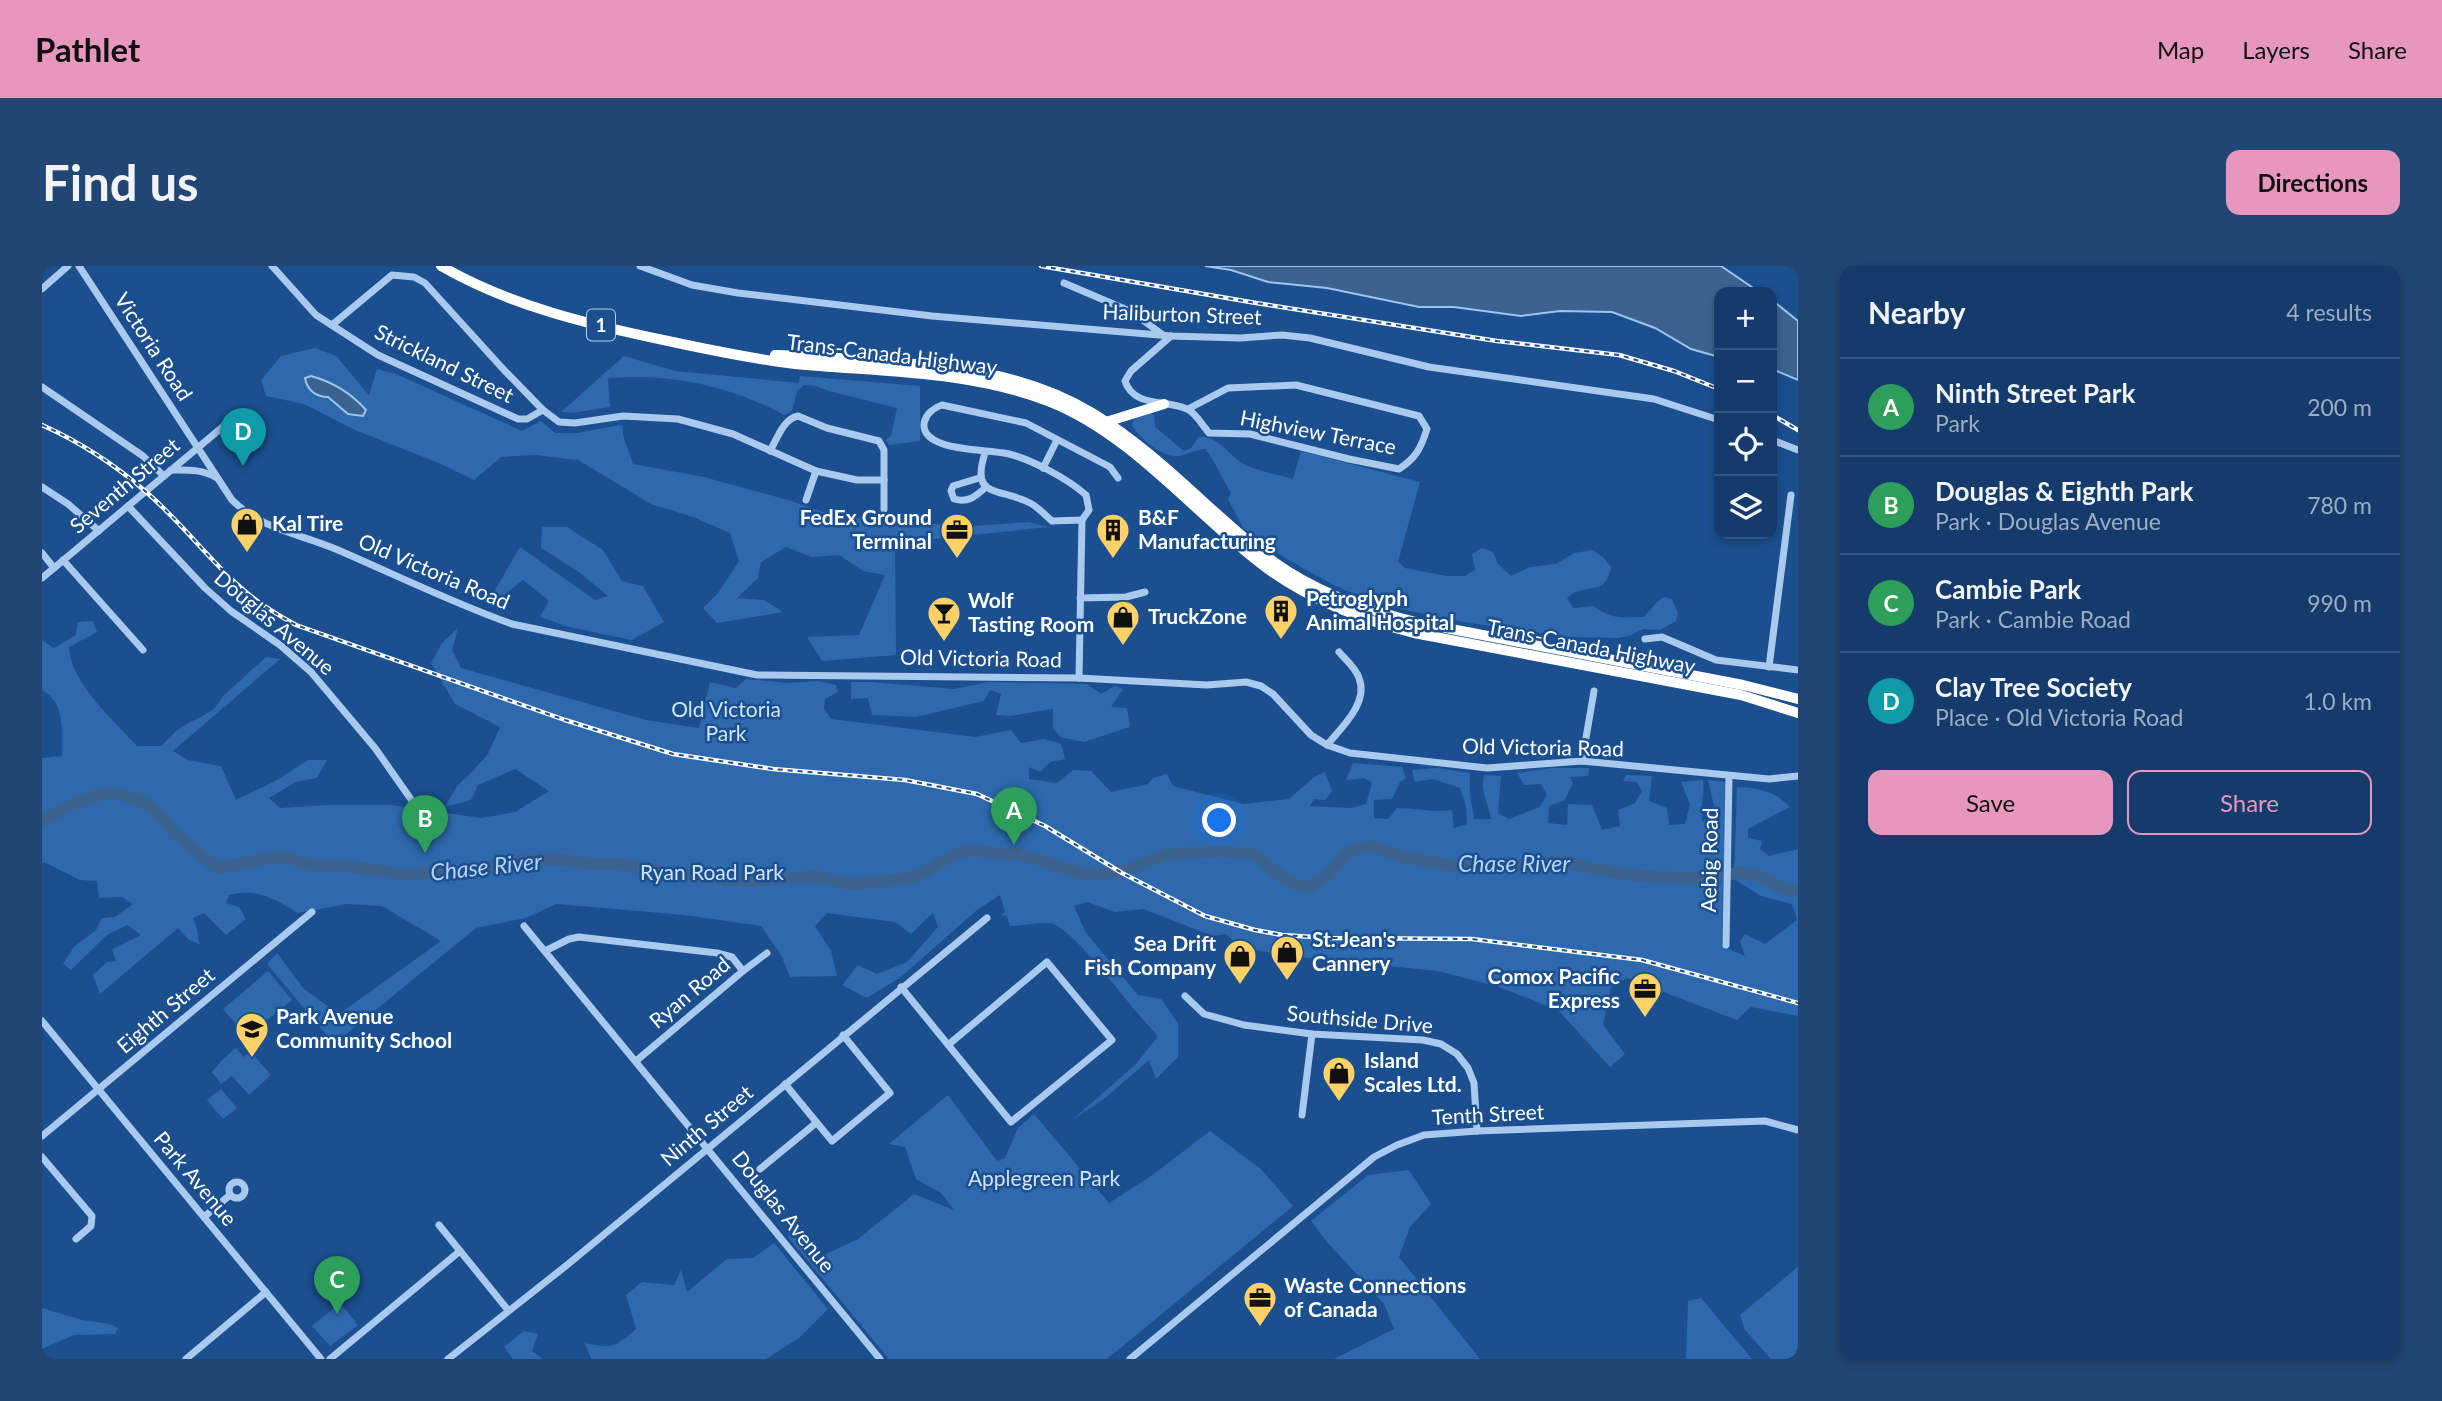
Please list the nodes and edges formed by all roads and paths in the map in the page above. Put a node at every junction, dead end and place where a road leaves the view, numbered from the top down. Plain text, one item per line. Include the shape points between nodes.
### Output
1 (68, 266) edge
2 (79, 266) edge
3 (272, 266) edge
4 (441, 266) edge
5 (640, 266) edge
6 (1064, 283) dead end
7 (42, 289) edge
8 (332, 325) junction
9 (1167, 336) junction
10 (738, 355) junction
11 (42, 387) edge
12 (1164, 404) junction
13 (1188, 409) junction
14 (542, 410) junction
15 (1714, 418) edge
16 (231, 420) dead end
17 (1106, 422) junction
18 (1057, 440) junction
19 (1777, 442) edge
20 (198, 448) junction
21 (1798, 450) edge
22 (769, 451) junction
23 (985, 453) junction
24 (1043, 468) junction
25 (816, 471) junction
26 (167, 473) junction
27 (979, 478) junction
28 (1118, 478) dead end
29 (218, 479) junction
30 (884, 480) junction
31 (42, 487) edge
32 (986, 487) junction
33 (1791, 495) dead end
34 (806, 500) dead end
35 (128, 506) junction
36 (884, 509) dead end
37 (1082, 520) junction
38 (99, 531) junction
39 (42, 553) edge
40 (63, 560) junction
41 (54, 568) junction
42 (42, 578) edge
43 (1145, 592) dead end
44 (1080, 598) junction
45 (1645, 639) dead end
46 (143, 650) dead end
47 (1339, 652) dead end
48 (1769, 667) junction
49 (1798, 670) edge
50 (1079, 678) junction
51 (1594, 691) dead end
52 (1798, 699) edge
53 (1798, 713) edge
54 (1327, 745) junction
55 (1582, 761) junction
56 (1729, 776) junction
57 (1798, 776) edge
58 (415, 805) dead end
59 (312, 912) dead end
60 (987, 918) dead end
61 (524, 926) dead end
62 (1726, 945) dead end
63 (545, 951) junction
64 (767, 953) dead end
65 (743, 971) junction
66 (901, 987) junction
67 (1185, 996) dead end
68 (42, 1021) edge
69 (1312, 1034) junction
70 (844, 1035) junction
71 (948, 1045) junction
72 (636, 1061) junction
73 (785, 1084) junction
74 (98, 1089) junction
75 (1302, 1115) dead end
76 (816, 1123) junction
77 (1798, 1130) edge
78 (1477, 1131) junction
79 (42, 1136) edge
80 (708, 1148) junction
81 (42, 1157) edge
82 (760, 1168) dead end
83 (230, 1195) dead end
84 (204, 1217) junction
85 (439, 1225) dead end
86 (76, 1239) dead end
87 (460, 1251) junction
88 (266, 1292) junction
89 (508, 1310) junction
90 (877, 1358) edge
91 (186, 1359) edge
92 (321, 1359) edge
93 (330, 1359) edge
94 (448, 1359) edge
95 (1130, 1359) edge

1 - 7 street
2 - 20 street, Victoria Road
3 - 8 street, Strickland Street via 316,315
4 - 10 highway, Trans-Canada Highway / 1 via 494,293 554,312 628,333
5 - 9 street, Haliburton Street via 692,285 738,293 932,316
6 - 9 street via 1132,312
8 - 14 street, Strickland Street via 378,355 518,419
8 - 14 street via 392,275 414,276
9 - 12 street via 1125,381 1138,397
9 - 15 street, Haliburton Street via 1310,338 1429,367 1654,399
10 - 17 highway, Trans-Canada Highway / 1 via 966,368 1056,394
10 - 53 highway, Trans-Canada Highway / 1 via 961,378 1011,388 1088,422 1166,481 1269,570 1339,609 1414,633 1741,695
11 - 26 street
12 - 13 street
12 - 17 highway
13 - 13 street, Highview Terrace via 1209,433 1251,433 1399,469 1420,451 1427,429 1419,416 1296,385 1228,387
14 - 22 street via 567,424 623,416 678,419 733,434
16 - 20 street, Seventh Street
17 - 52 highway, Trans-Canada Highway / 1 via 1173,473 1276,563 1344,600 1420,623
18 - 23 street via 1026,423 942,405 925,415 923,424 934,441
18 - 24 street
18 - 28 street via 1110,467
19 - 21 street
20 - 26 street, Seventh Street
20 - 29 street, Old Victoria Road
22 - 25 street
22 - 30 street via 787,422 798,416 879,441 884,450
23 - 24 street via 1016,456
23 - 27 street
24 - 37 street via 1086,495 1088,510
25 - 30 street via 857,480
25 - 34 street
26 - 29 street via 190,470
26 - 35 street, Seventh Street
27 - 32 street
27 - 32 street via 953,486 954,499 964,502
29 - 50 street, Old Victoria Road via 247,514 272,528 334,548 512,624 757,675
30 - 36 street
31 - 38 street
32 - 37 street via 1032,504 1052,521
33 - 48 street
35 - 38 street, Seventh Street
35 - 58 street, Douglas Avenue via 205,588 311,671 376,748
37 - 44 street
38 - 40 street, Seventh Street
39 - 41 street
40 - 41 street, Seventh Street
40 - 46 street
41 - 42 street, Seventh Street
43 - 44 street
44 - 50 street
45 - 48 street via 1662,637 1716,660
47 - 54 street via 1359,676 1362,688 1351,716
48 - 49 street
50 - 54 street, Old Victoria Road via 1261,686 1311,736
51 - 55 street
54 - 55 street, Old Victoria Road via 1350,753 1487,768
55 - 56 street, Old Victoria Road
56 - 57 street, Old Victoria Road
56 - 62 street, Aebig Road
59 - 74 street, Eighth Street
60 - 66 street, Ninth Street
61 - 63 street, Douglas Avenue
63 - 65 street via 579,937 717,953 732,957
63 - 72 street, Douglas Avenue
64 - 65 street, Ryan Road
65 - 72 street, Ryan Road
66 - 70 street, Ninth Street
66 - 71 street
67 - 69 street, Southside Drive via 1204,1014 1244,1025
68 - 74 street, Park Avenue
69 - 75 street
69 - 78 street, Southside Drive via 1441,1044 1468,1068 1474,1083
70 - 73 street, Ninth Street
70 - 76 street via 890,1093 832,1141
71 - 71 street via 1012,1122 1112,1040 1047,962
72 - 80 street, Douglas Avenue
73 - 76 street
73 - 80 street, Ninth Street
74 - 79 street, Eighth Street
74 - 84 street, Park Avenue
76 - 82 street
77 - 78 street, Tenth Street via 1765,1121
78 - 95 street, Tenth Street via 1424,1135 1374,1157
80 - 89 street, Ninth Street
80 - 90 street, Douglas Avenue
81 - 86 street via 93,1217 91,1226
83 - 84 street
84 - 88 street, Park Avenue
85 - 87 street
87 - 89 street
87 - 93 street
88 - 91 street
88 - 92 street, Park Avenue
89 - 94 street, Ninth Street

